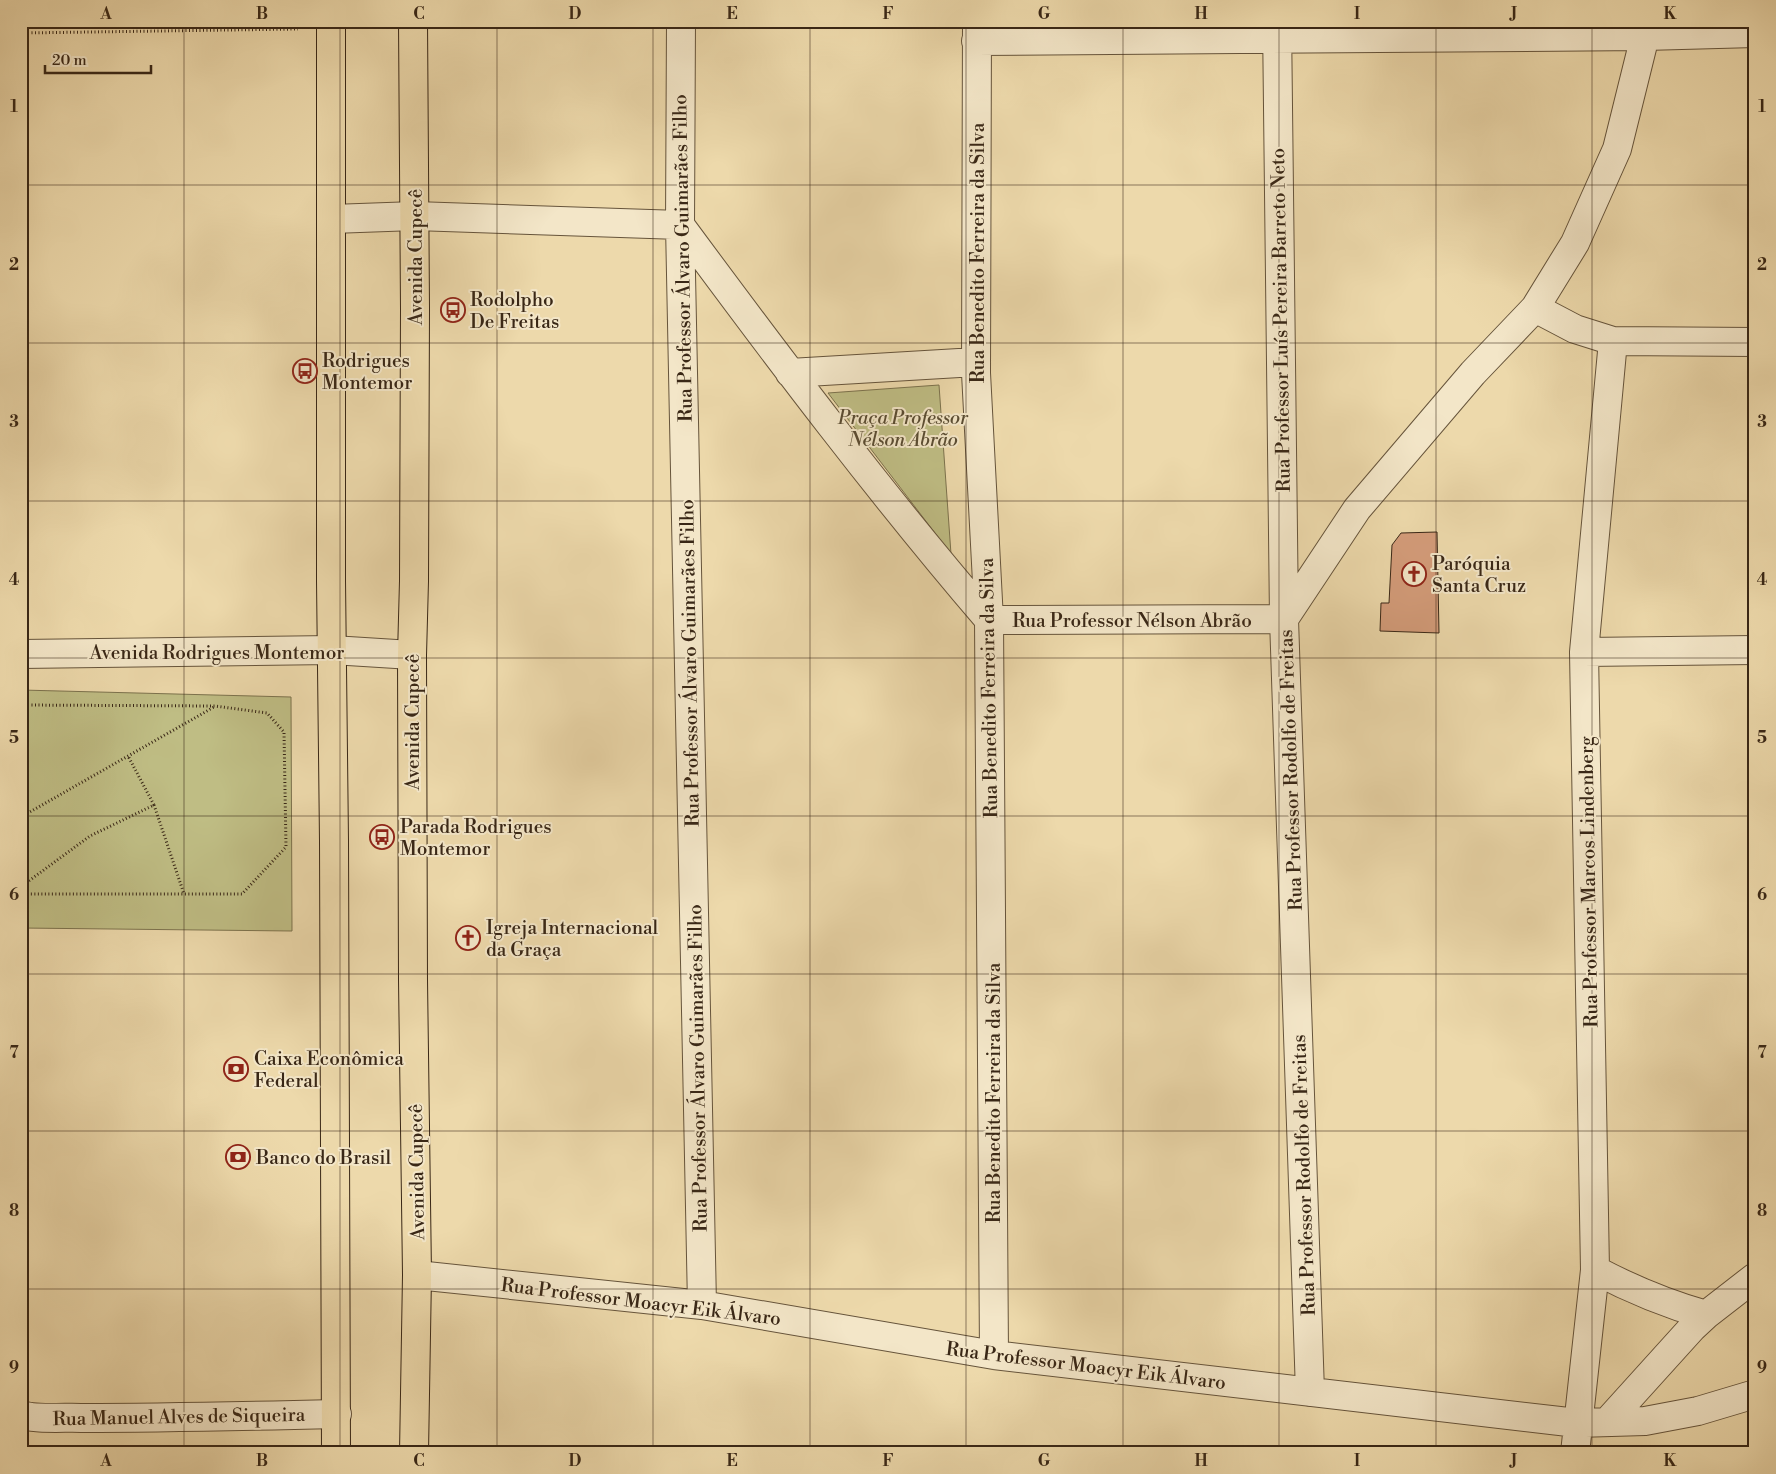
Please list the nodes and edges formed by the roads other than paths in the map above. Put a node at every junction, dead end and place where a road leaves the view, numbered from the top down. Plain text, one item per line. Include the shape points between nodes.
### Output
1 (413, 21) edge
2 (681, 21) edge
3 (331, 25) edge
4 (1646, 29) edge
5 (1277, 30) edge
6 (976, 31) edge
7 (1755, 33) edge
8 (415, 216) junction
9 (332, 219) junction
10 (680, 225) junction
11 (1535, 308) junction
12 (1613, 340) junction
13 (1755, 342) edge
14 (976, 362) junction
15 (790, 373) junction
16 (1284, 619) junction
17 (989, 620) junction
18 (332, 650) junction
19 (1755, 650) edge
20 (1584, 652) junction
21 (21, 654) edge
22 (412, 654) junction
23 (1595, 1270) junction
24 (417, 1275) junction
25 (1755, 1277) edge
26 (702, 1305) junction
27 (1706, 1315) junction
28 (994, 1355) junction
29 (1310, 1392) junction
30 (1755, 1394) edge
31 (21, 1414) edge
32 (337, 1414) junction
33 (1607, 1422) junction
34 (1577, 1423) junction
35 (336, 1453) edge
36 (414, 1453) edge
37 (1575, 1453) edge

1 - 8 main road, Avenida Cupecê
2 - 10 street, Rua Professor Álvaro Guimarães Filho
3 - 9 main road
4 - 5 street
4 - 7 street
4 - 11 street, Rua Professor Rodolfo de Freitas via 1617,149 1575,243
5 - 6 street
5 - 16 street, Rua Professor Luís Pereira Barreto Neto
6 - 14 street, Rua Benedito Ferreira da Silva
8 - 9 street
8 - 10 street
8 - 22 main road, Avenida Cupecê
9 - 18 main road
10 - 15 street, Rua Professor Nélson Abrão
10 - 26 street, Rua Professor Álvaro Guimarães Filho
11 - 12 street via 1575,329
11 - 16 street, Rua Professor Rodolfo de Freitas via 1473,373 1357,509
12 - 13 street
12 - 20 street, Rua Professor Marcos Lindenberg
14 - 15 street
14 - 17 street, Rua Benedito Ferreira da Silva
15 - 17 street, Rua Professor Nélson Abrão
16 - 17 street, Rua Professor Nélson Abrão
16 - 29 street, Rua Professor Rodolfo de Freitas
17 - 28 street, Rua Benedito Ferreira da Silva
18 - 21 street, Avenida Rodrigues Montemor
18 - 22 street, Avenida Rodrigues Montemor
18 - 32 main road
19 - 20 street
20 - 23 street, Rua Professor Marcos Lindenberg
22 - 24 main road, Avenida Cupecê
23 - 27 street via 1631,1289
23 - 34 street, Rua Professor Marcos Lindenberg
24 - 26 street, Rua Professor Moacyr Eik Álvaro
24 - 36 main road, Avenida Cupecê
25 - 27 street
26 - 28 street, Rua Professor Moacyr Eik Álvaro
27 - 33 street
28 - 29 street, Rua Professor Moacyr Eik Álvaro
29 - 34 street, Rua Professor Moacyr Eik Álvaro
30 - 33 street, Rua Professor Moacyr Eik Álvaro via 1698,1411 1645,1421
31 - 32 street, Rua Manuel Alves de Siqueira via 97,1418
32 - 35 main road
33 - 34 street, Rua Professor Moacyr Eik Álvaro
34 - 37 street, Rua Professor Marcos Lindenberg

